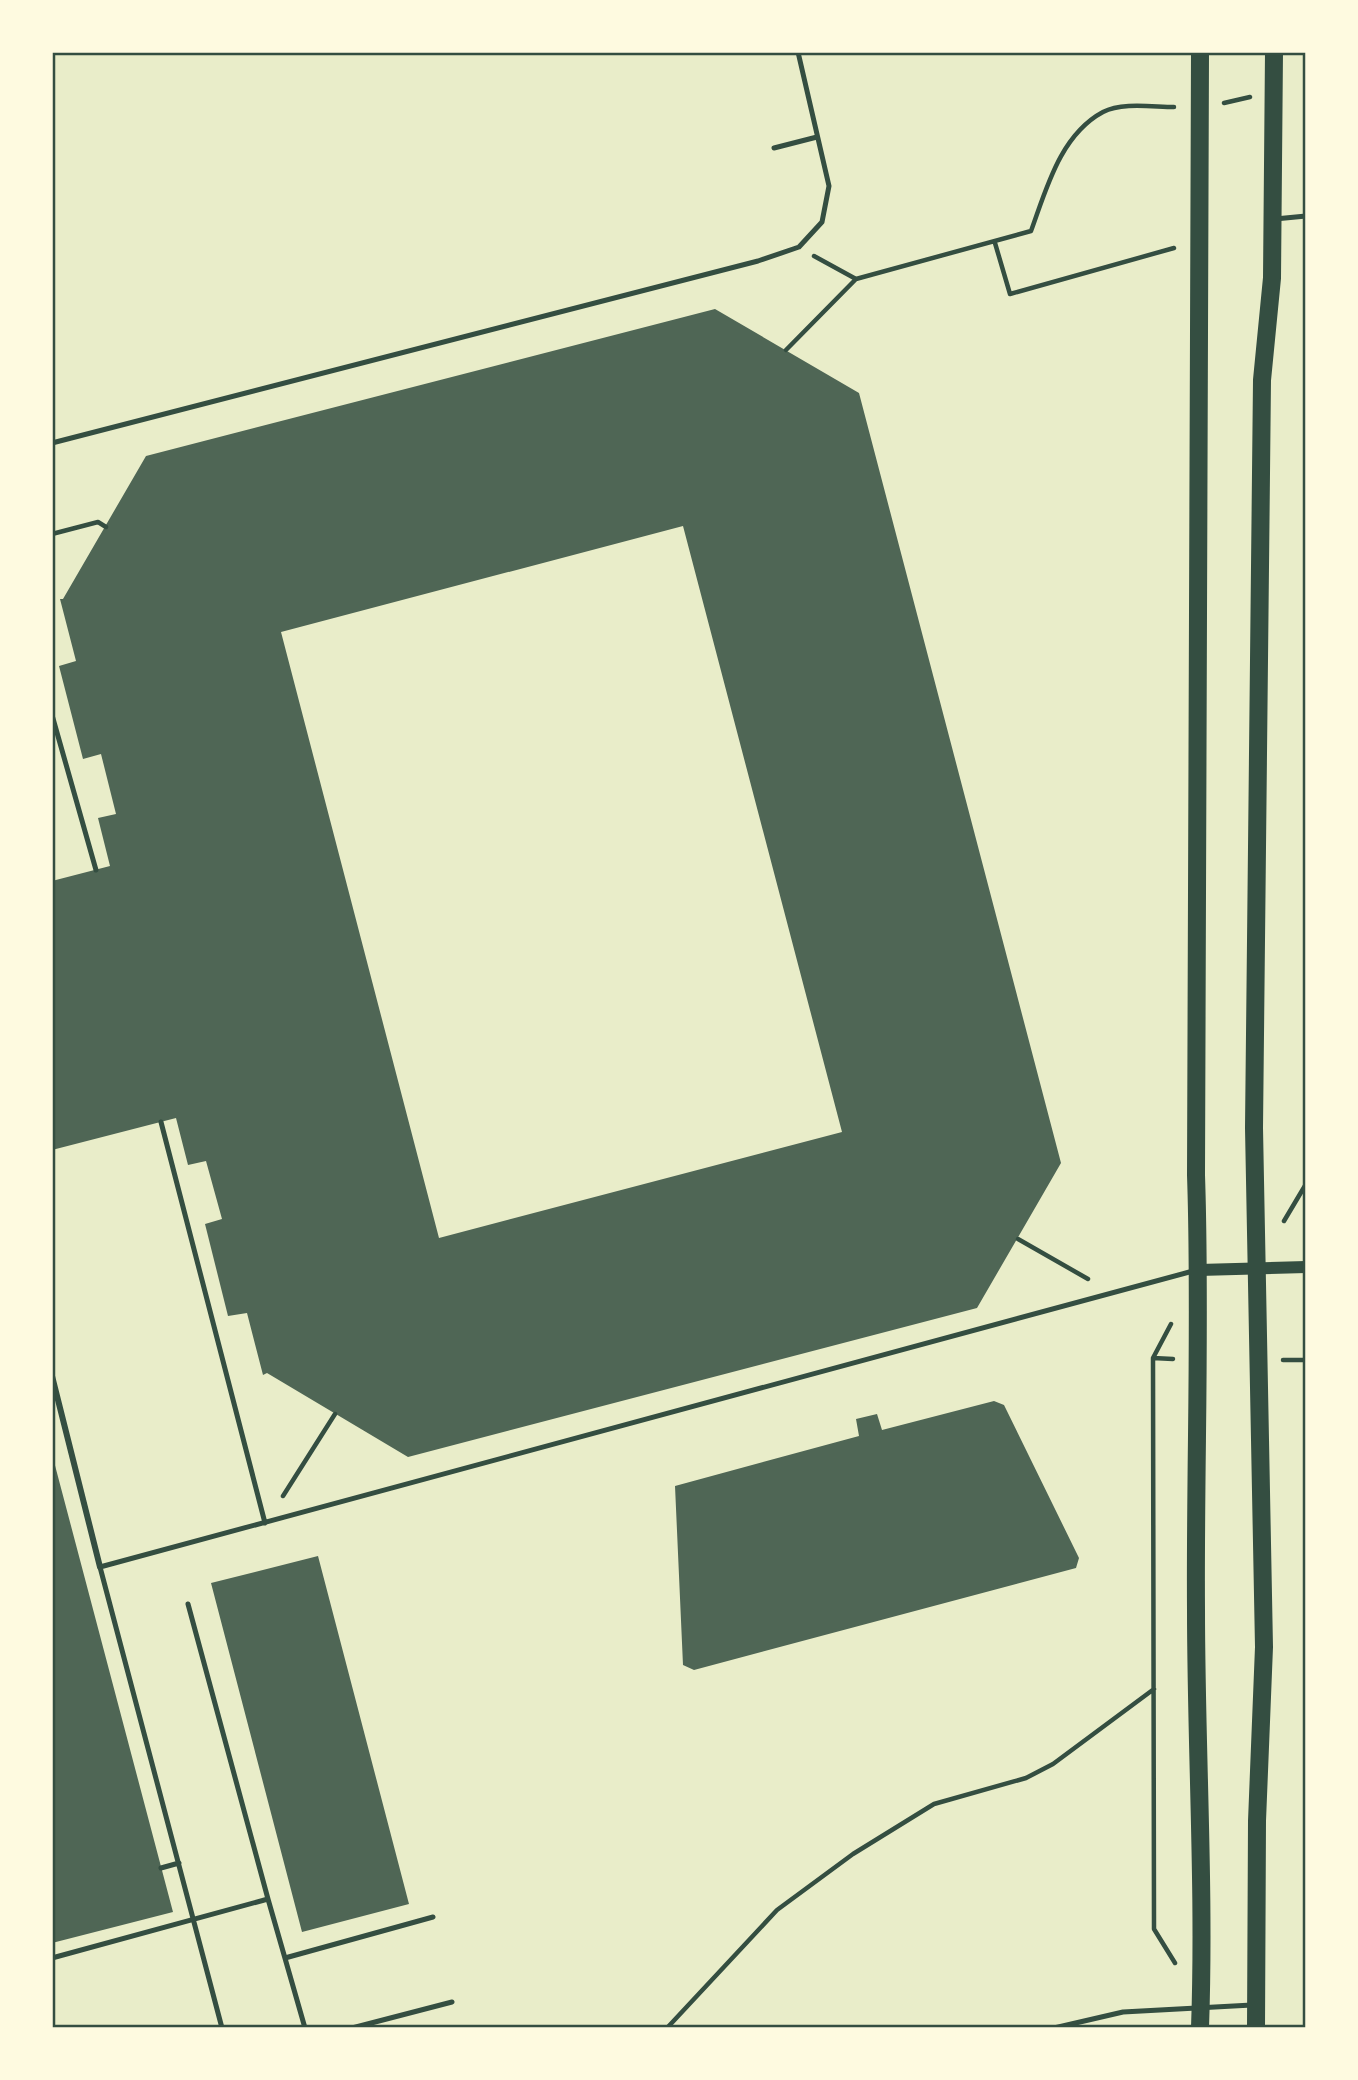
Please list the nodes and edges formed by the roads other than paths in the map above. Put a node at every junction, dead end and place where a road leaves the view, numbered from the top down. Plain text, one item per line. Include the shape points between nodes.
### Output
1 (798, 52) edge
2 (1200, 52) edge
3 (1274, 52) edge
4 (817, 137) junction
5 (774, 148) dead end
6 (1306, 216) edge
7 (1272, 219) junction
8 (52, 443) edge
9 (52, 715) edge
10 (96, 870) dead end
11 (161, 1122) dead end
12 (1306, 1267) edge
13 (1257, 1268) junction
14 (1199, 1270) junction
15 (52, 1376) edge
16 (265, 1523) junction
17 (100, 1567) junction
18 (188, 1604) dead end
19 (179, 1863) junction
20 (161, 1868) dead end
21 (268, 1899) junction
22 (433, 1917) dead end
23 (194, 1920) junction
24 (52, 1958) edge
25 (285, 1958) junction
26 (452, 2002) dead end
27 (1256, 2004) junction
28 (1200, 2006) junction
29 (222, 2028) edge
30 (305, 2028) edge
31 (352, 2028) edge
32 (1054, 2028) edge
33 (1200, 2028) edge
34 (1256, 2028) edge

1 - 4 lane
2 - 14 main road
3 - 7 main road
4 - 5 lane
4 - 8 lane via 829,186 822,222 799,247
6 - 7 lane
7 - 13 main road via 1272,278 1262,380 1254,1128
9 - 10 lane
11 - 16 lane
12 - 13 street
13 - 14 street
13 - 27 main road via 1264,1647
14 - 16 lane
14 - 28 main road via 1195,1610
15 - 17 street
16 - 17 lane
17 - 19 lane
18 - 21 lane
19 - 20 lane
19 - 23 lane
21 - 23 lane
21 - 25 lane
22 - 25 lane
23 - 24 lane
23 - 29 lane
25 - 30 lane
26 - 31 lane
27 - 28 lane
27 - 34 main road
28 - 32 lane via 1123,2012
28 - 33 main road

